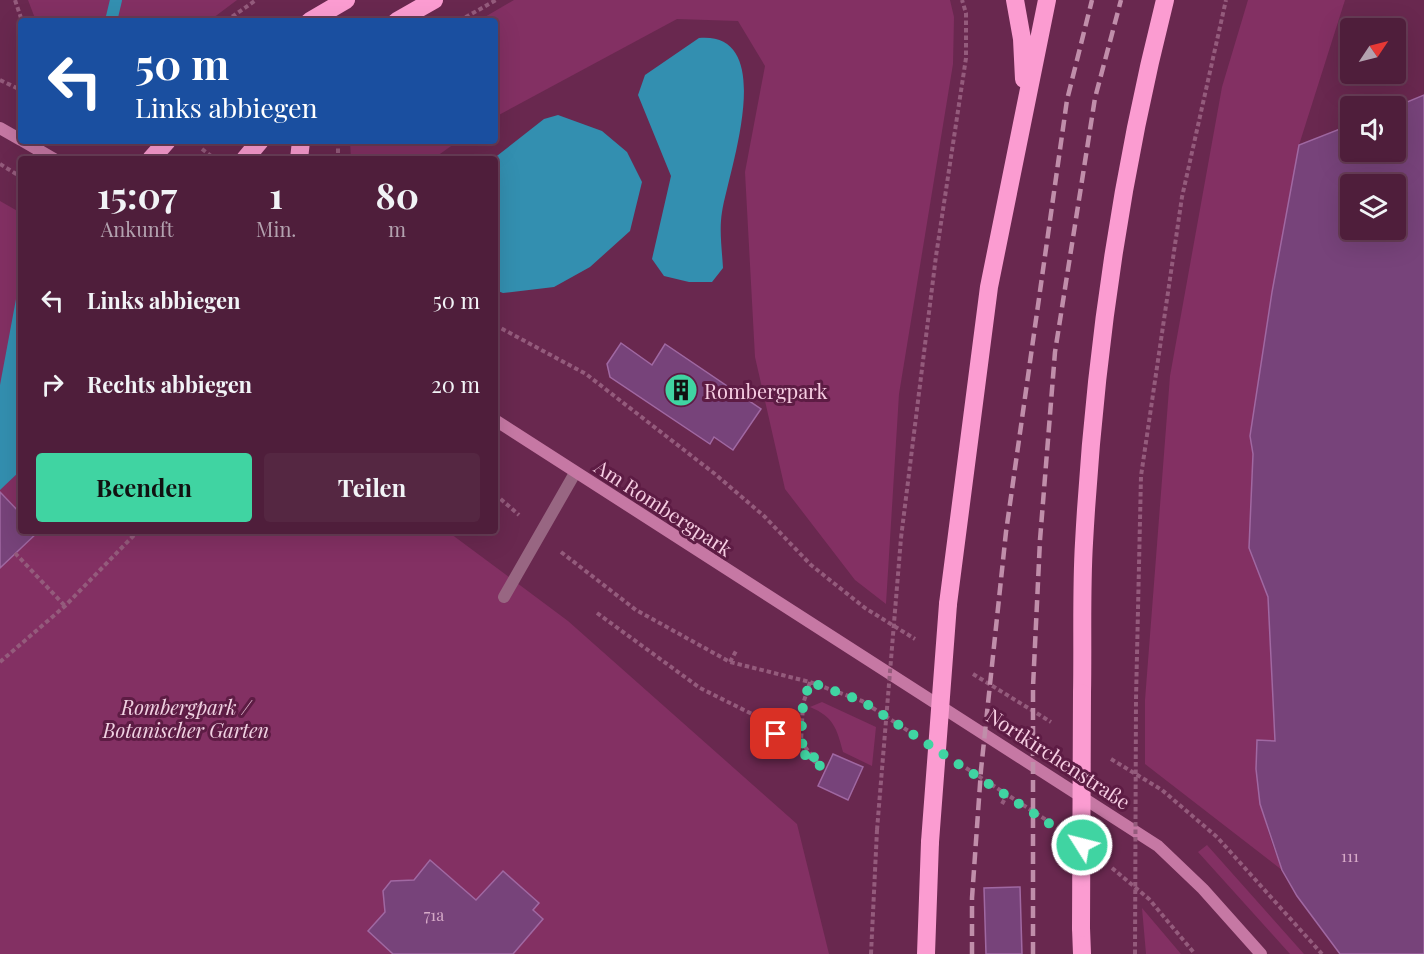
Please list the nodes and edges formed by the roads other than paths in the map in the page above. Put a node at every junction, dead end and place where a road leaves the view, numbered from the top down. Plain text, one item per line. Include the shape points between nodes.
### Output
1 (346, 0) edge
2 (434, 0) edge
3 (1015, 0) edge
4 (1047, 0) edge
5 (1165, 0) edge
6 (315, 18) edge
7 (402, 18) edge
8 (1024, 102) junction
9 (0, 128) edge
10 (18, 138) edge
11 (29, 144) edge
12 (164, 144) edge
13 (258, 144) edge
14 (49, 156) edge
15 (154, 156) edge
16 (248, 156) edge
17 (498, 422) edge
18 (575, 473) junction
19 (504, 597) dead end
20 (812, 624) joint
21 (926, 954) edge
22 (1082, 954) edge
23 (1261, 954) edge

1 - 6 highway
2 - 7 highway
3 - 8 highway via 1022,39
4 - 8 highway
5 - 22 highway, bridge via 1116,239 1091,447 1084,545
8 - 21 highway, bridge via 989,286 948,604 930,842
9 - 10 main road
11 - 14 main road
12 - 15 highway
13 - 16 highway
17 - 18 main road, Am Rombergpark
18 - 19 street
18 - 20 main road, Am Rombergpark
20 - 23 main road, Nortkirchenstraße via 1158,846

